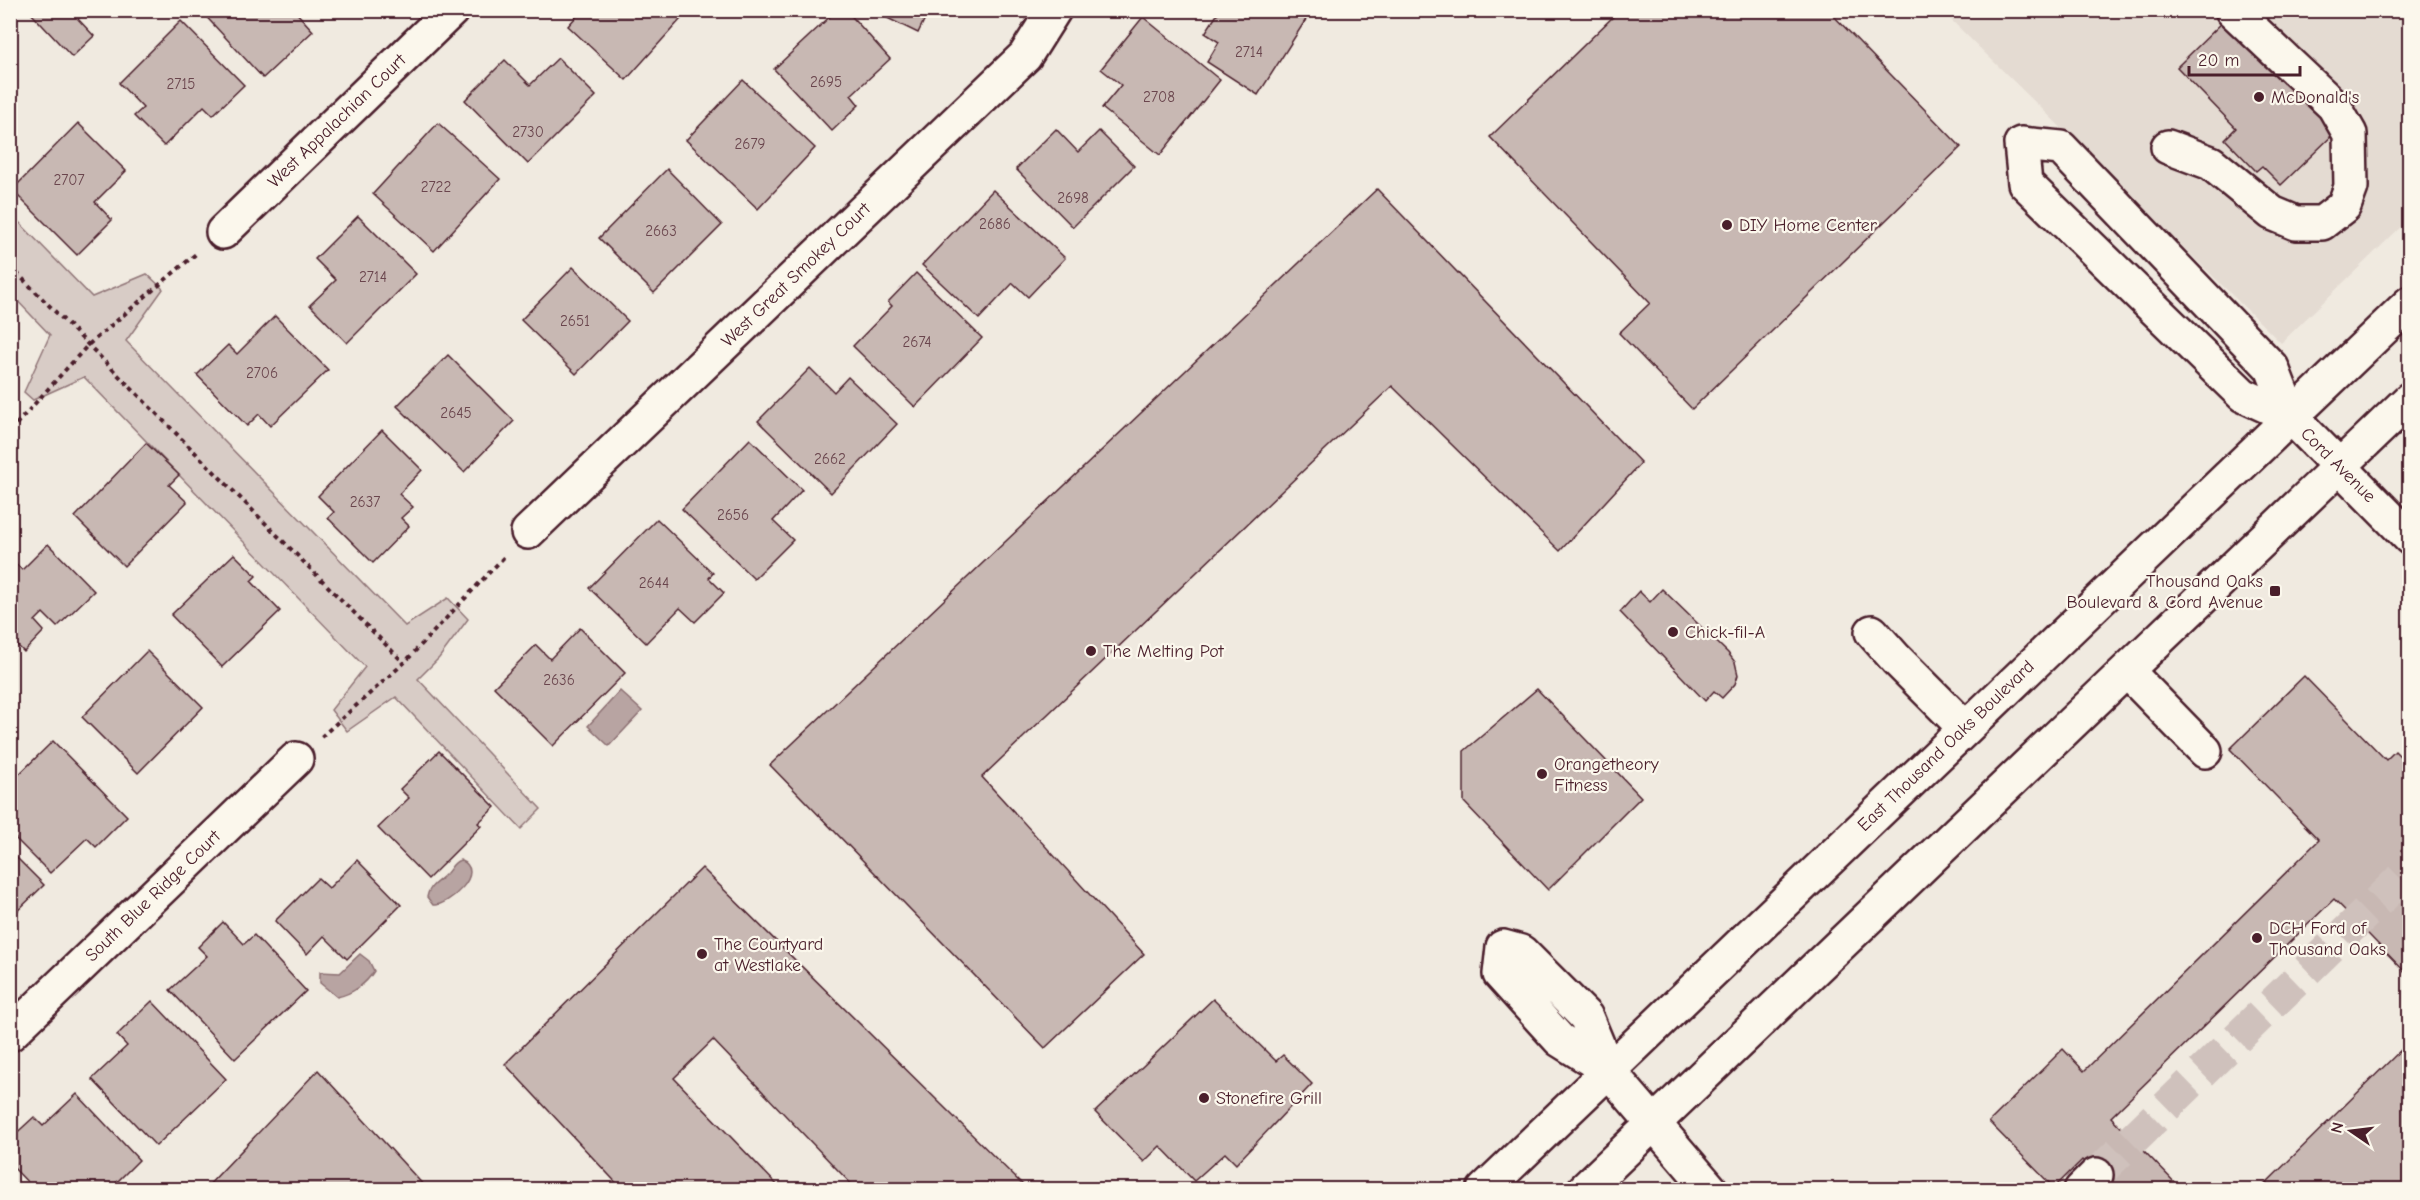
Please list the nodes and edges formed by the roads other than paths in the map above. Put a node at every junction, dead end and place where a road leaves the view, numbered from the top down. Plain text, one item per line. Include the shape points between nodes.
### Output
1 (452, 10) edge
2 (1054, 10) edge
3 (2232, 10) edge
4 (2168, 147) dead end
5 (223, 232) road end
6 (2409, 303) edge
7 (2409, 399) edge
8 (2291, 417) junction
9 (2339, 465) junction
10 (528, 532) road end
11 (2409, 538) edge
12 (1872, 632) dead end
13 (2127, 671) junction
14 (1965, 728) junction
15 (2205, 751) dead end
16 (296, 759) road end
17 (10, 1034) edge
18 (1608, 1070) junction
19 (1653, 1124) junction
20 (1484, 1190) edge
21 (1584, 1190) edge
22 (1711, 1190) edge

1 - 5 main road, West Appalachian Court
2 - 10 main road, West Great Smokey Court via 1025,56
3 - 4 main road via 2334,106 2350,134 2351,187 2344,206 2322,223 2296,223 2272,213 2211,163
6 - 8 main road, East Thousand Oaks Boulevard
7 - 9 main road
8 - 8 main road via 2272,368 2061,148 2021,144 2025,183 2243,395
8 - 9 main road, Cord Avenue
8 - 14 main road, East Thousand Oaks Boulevard
9 - 11 main road, Cord Avenue
9 - 13 main road
12 - 14 main road
13 - 15 main road
13 - 19 main road
14 - 18 main road, East Thousand Oaks Boulevard
16 - 17 main road, South Blue Ridge Court
18 - 19 main road
18 - 20 main road, East Thousand Oaks Boulevard
19 - 21 main road
19 - 22 main road

